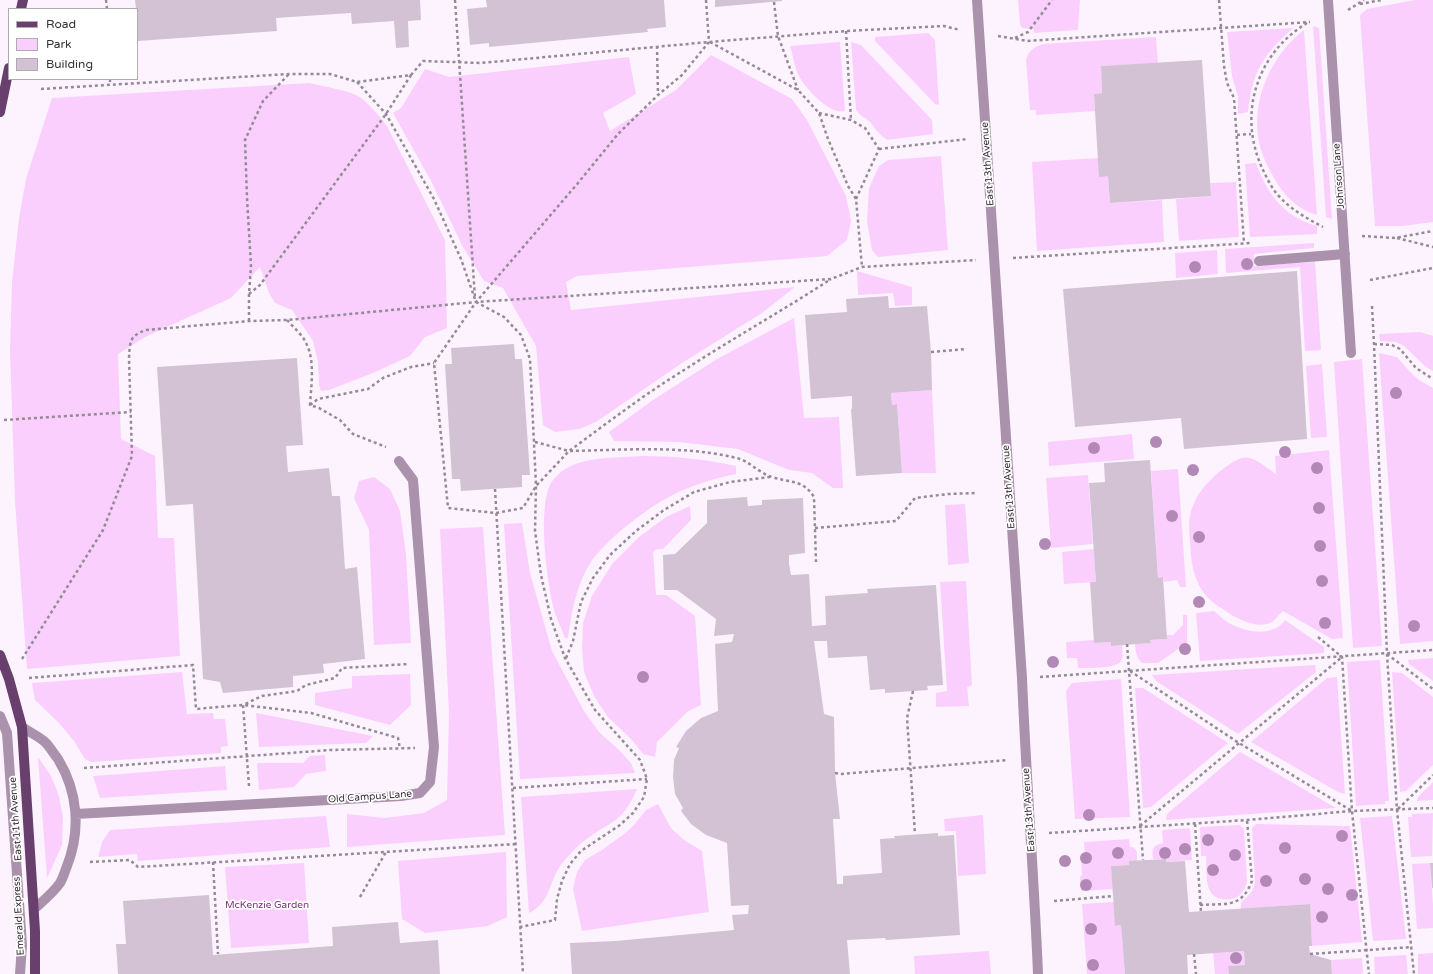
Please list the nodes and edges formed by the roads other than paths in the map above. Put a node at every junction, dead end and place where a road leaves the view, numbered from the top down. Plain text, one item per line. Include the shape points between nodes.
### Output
1 (977, 0) edge
2 (1328, 0) edge
3 (8, 73) edge
4 (0, 112) edge
5 (1345, 254) junction
6 (1258, 261) dead end
7 (1351, 353) dead end
8 (399, 461) road end
9 (0, 655) edge
10 (0, 716) edge
11 (22, 727) junction
12 (76, 814) junction
13 (34, 909) junction
14 (20, 974) edge
15 (35, 974) edge
16 (1038, 974) edge

1 - 16 street, East 13th Avenue via 1022,678
2 - 5 street, Johnson Lane
3 - 4 main road
5 - 6 street
5 - 7 street, Johnson Lane
8 - 12 street, Old Campus Lane via 413,480 434,748 430,782 420,793
9 - 11 main road, East 11th Avenue
10 - 14 street, Emerald Express via 7,733 22,945
11 - 12 street via 45,742 64,769 72,791
11 - 13 main road, East 11th Avenue
12 - 13 street via 75,837 61,882
13 - 15 main road, East 11th Avenue

